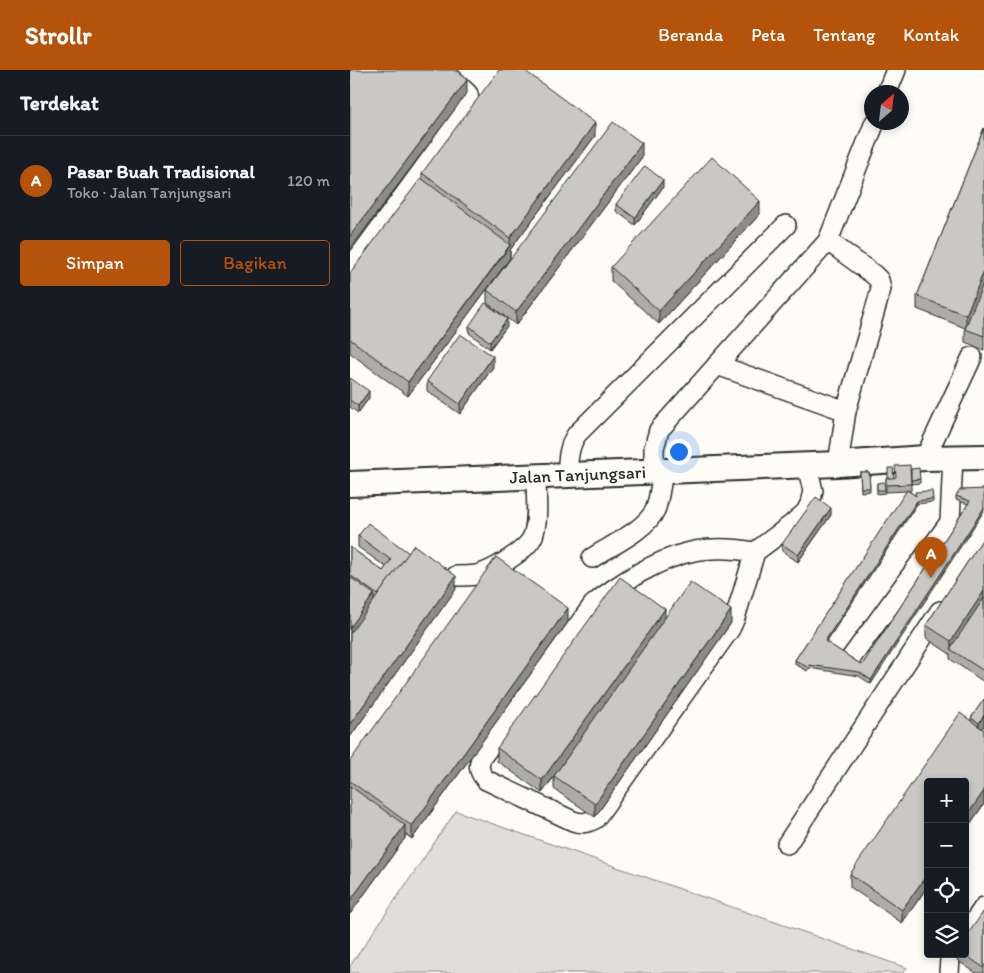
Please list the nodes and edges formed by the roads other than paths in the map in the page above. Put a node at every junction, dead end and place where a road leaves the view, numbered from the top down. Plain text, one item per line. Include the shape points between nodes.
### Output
1 (443, 70) edge
2 (896, 70) edge
3 (890, 85) edge
4 (872, 130) edge
5 (786, 225) dead end
6 (828, 241) junction
7 (350, 269) edge
8 (972, 357) dead end
9 (717, 365) junction
10 (846, 411) junction
11 (984, 457) edge
12 (925, 458) junction
13 (953, 458) junction
14 (838, 464) junction
15 (807, 465) junction
16 (659, 471) junction
17 (566, 476) junction
18 (536, 478) junction
19 (350, 484) edge
20 (755, 552) junction
21 (592, 558) dead end
22 (456, 576) edge
23 (951, 594) edge
24 (851, 658) edge
25 (787, 844) dead end
26 (984, 907) edge
27 (969, 929) edge
28 (950, 958) edge
29 (949, 973) edge

1 - 7 lane via 468,94 465,112
2 - 3 lane
4 - 6 lane
5 - 17 lane via 577,434 569,452
6 - 9 lane
6 - 10 lane via 874,275 879,280 880,289
8 - 12 lane
9 - 10 lane
9 - 16 lane via 658,430 654,448
10 - 14 lane
11 - 13 main road, Jalan Tanjungsari
12 - 13 main road, Jalan Tanjungsari
12 - 14 main road, Jalan Tanjungsari
13 - 24 lane via 950,522
14 - 15 main road, Jalan Tanjungsari
15 - 16 main road, Jalan Tanjungsari
15 - 20 lane via 813,491 806,512
16 - 17 main road, Jalan Tanjungsari
16 - 21 lane via 656,508 652,516
17 - 18 main road, Jalan Tanjungsari
18 - 19 main road, Jalan Tanjungsari
18 - 22 lane via 534,533 526,546 490,571
20 - 20 lane via 730,629 595,819 587,823 573,821 486,780 480,773 478,765 481,758 593,605 604,595 665,559 691,551 733,548
23 - 25 lane
26 - 27 lane
28 - 29 lane

